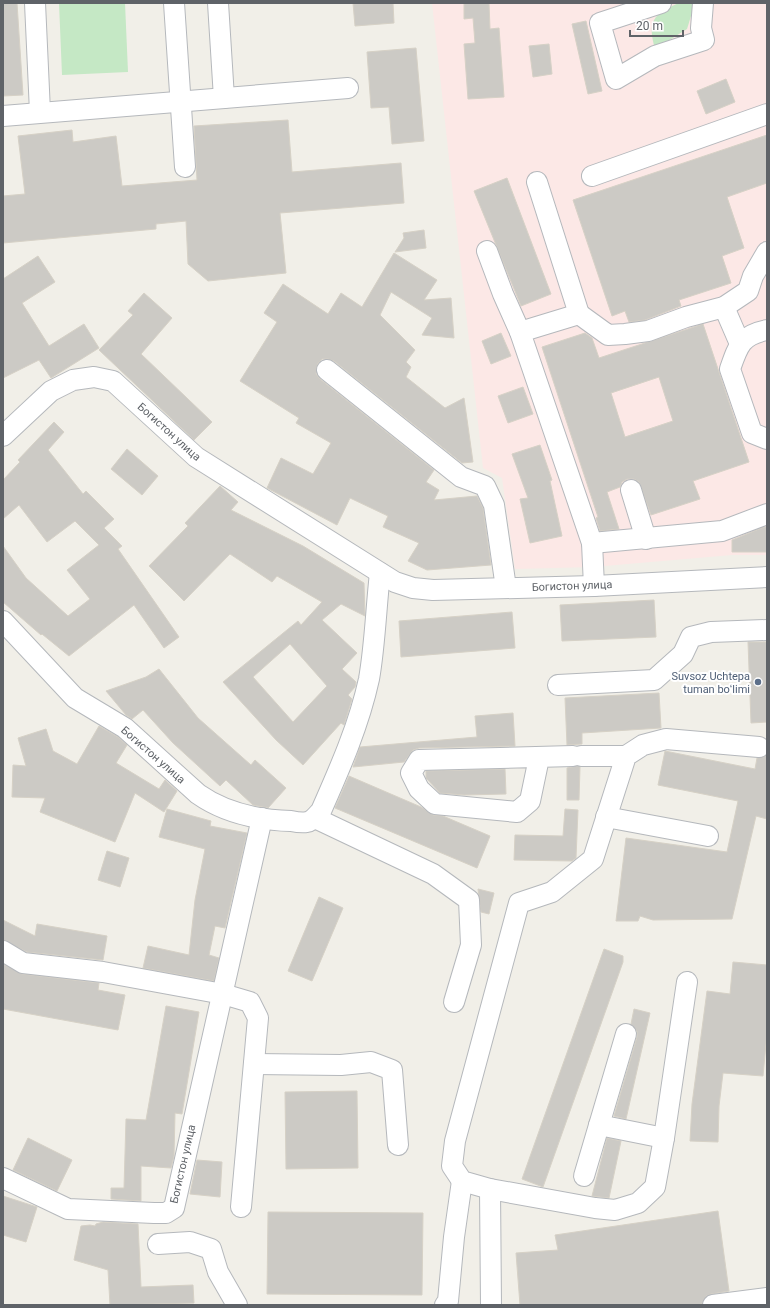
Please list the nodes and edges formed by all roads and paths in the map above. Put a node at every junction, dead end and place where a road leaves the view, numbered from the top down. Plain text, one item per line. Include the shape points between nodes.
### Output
1 (34, 3) edge
2 (174, 3) edge
3 (218, 3) edge
4 (661, 3) edge
5 (703, 3) edge
6 (348, 88) dead end
7 (224, 98) junction
8 (40, 112) junction
9 (767, 114) edge
10 (3, 116) edge
11 (185, 167) dead end
12 (592, 176) dead end
13 (537, 182) dead end
14 (487, 251) dead end
15 (767, 252) edge
16 (724, 307) junction
17 (579, 314) junction
18 (767, 330) edge
19 (520, 332) junction
20 (740, 344) junction
21 (327, 370) dead end
22 (3, 436) edge
23 (767, 439) edge
24 (631, 490) dead end
25 (767, 514) edge
26 (646, 539) junction
27 (592, 543) junction
28 (380, 573) junction
29 (767, 577) edge
30 (594, 586) junction
31 (506, 588) junction
32 (3, 621) edge
33 (767, 630) edge
34 (558, 685) dead end
35 (759, 747) dead end
36 (626, 756) junction
37 (539, 758) junction
38 (606, 817) junction
39 (262, 818) junction
40 (315, 818) junction
41 (708, 836) dead end
42 (3, 951) edge
43 (687, 982) dead end
44 (223, 994) junction
45 (454, 1002) dead end
46 (626, 1034) dead end
47 (254, 1064) junction
48 (599, 1125) junction
49 (664, 1138) junction
50 (398, 1145) dead end
51 (584, 1176) dead end
52 (3, 1178) edge
53 (462, 1181) junction
54 (490, 1189) junction
55 (240, 1207) dead end
56 (158, 1244) dead end
57 (767, 1298) edge
58 (237, 1305) edge
59 (445, 1305) edge
60 (491, 1305) edge
61 (713, 1305) edge

1 - 8 street
2 - 11 street
3 - 7 street
4 - 5 street via 600,23 616,79 655,56 704,40 701,28
6 - 7 street
7 - 8 street
8 - 10 street
9 - 12 street
13 - 17 street
14 - 19 street
15 - 16 street via 753,276 748,291
16 - 17 street via 686,317 648,332 608,335
16 - 20 street
17 - 19 street
18 - 20 street via 748,336
19 - 27 street
20 - 23 street via 730,369 752,433
21 - 31 street via 461,477 485,486 494,505
22 - 28 street, Богистон улица via 51,391 73,380 94,377 113,381 196,457
24 - 26 street
25 - 26 street via 722,531
26 - 27 street
27 - 30 street
28 - 31 street, Богистон улица via 395,582 420,589
28 - 40 street via 369,678 360,713 344,759 321,811
29 - 30 street, Богистон улица
30 - 31 street, Богистон улица
32 - 39 street, Богистон улица via 75,698 125,728 198,794 228,810
33 - 34 street via 711,632 691,637 683,654 654,680
35 - 36 street via 666,739 643,745
36 - 37 street
36 - 38 street
37 - 37 street via 419,760 411,773 419,789 435,804 517,812 530,801
38 - 41 street
38 - 53 street via 593,859 552,892 519,903 455,1141 452,1166
39 - 40 street, Богистон улица via 307,822
39 - 44 street, Богистон улица
40 - 45 street via 432,874 469,900 471,945
42 - 44 street via 23,963 103,972
43 - 49 street
44 - 47 street via 250,1002 258,1018
44 - 52 street, Богистон улица via 174,1208 166,1213 68,1209
46 - 48 street
47 - 50 street via 341,1065 371,1062 392,1070
47 - 55 street
48 - 49 street
48 - 51 street
49 - 54 street via 655,1187 638,1204 615,1210 595,1208
53 - 54 street
53 - 59 street via 448,1301
54 - 60 street
56 - 58 street via 190,1242 211,1249 218,1272
57 - 61 street

